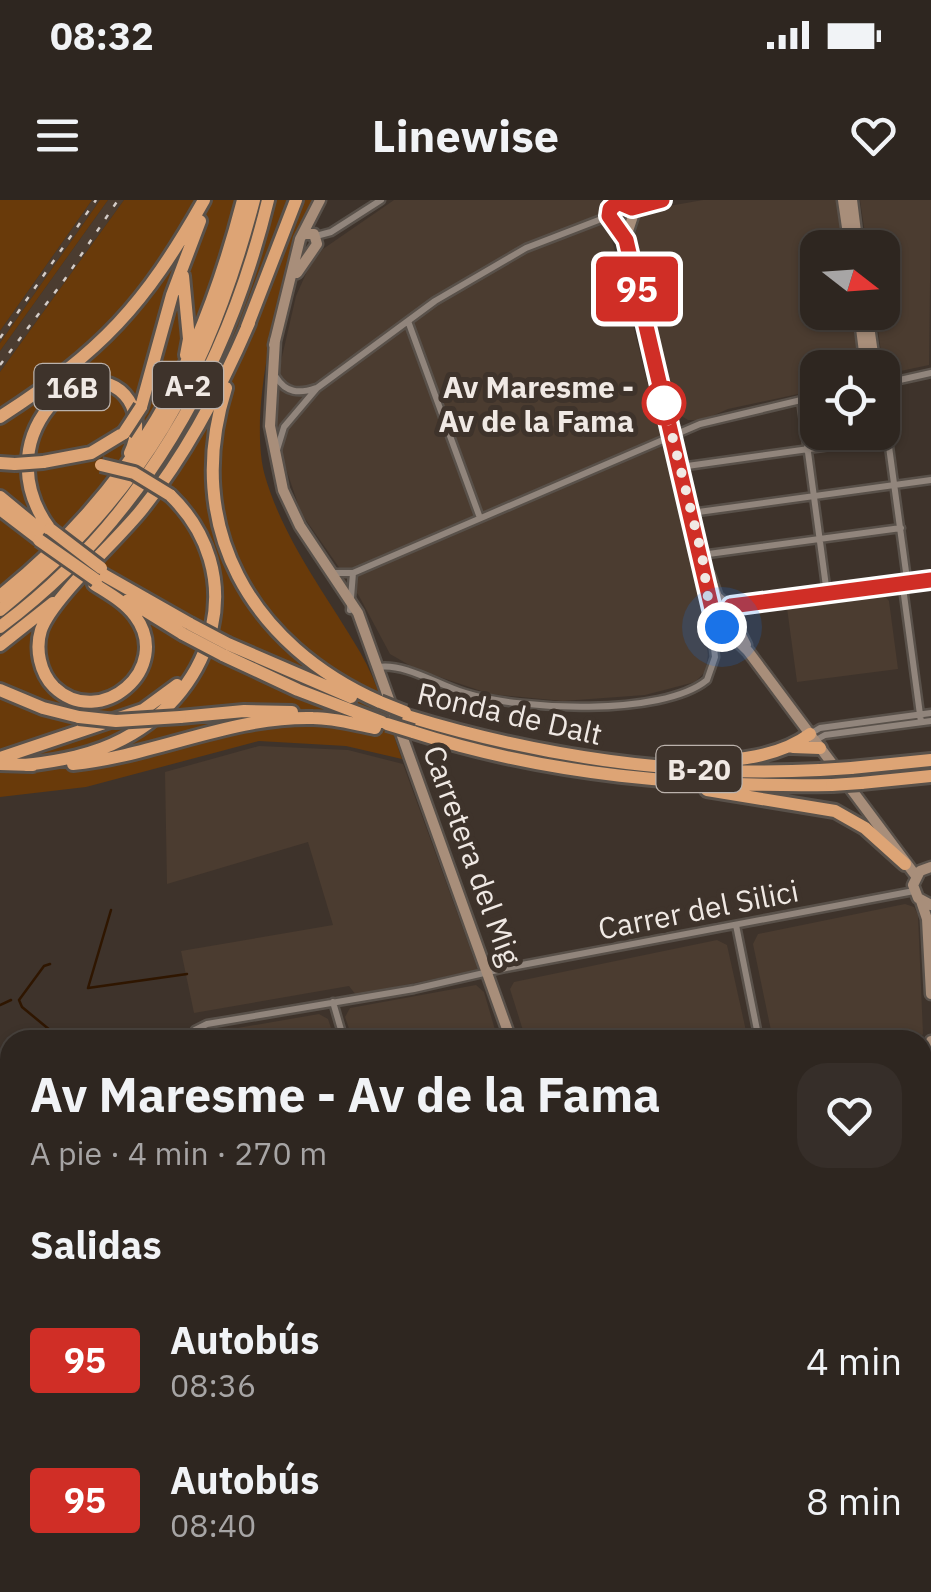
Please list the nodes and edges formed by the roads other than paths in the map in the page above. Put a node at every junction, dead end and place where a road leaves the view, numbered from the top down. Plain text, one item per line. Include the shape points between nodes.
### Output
1 (206, 200) edge
2 (244, 200) edge
3 (296, 200) edge
4 (381, 200) edge
5 (662, 200) edge
6 (843, 200) edge
7 (852, 200) edge
8 (264, 201) edge
9 (319, 202) edge
10 (627, 203) edge
11 (612, 212) edge
12 (628, 224) junction
13 (847, 230) edge
14 (856, 230) edge
15 (193, 240) junction
16 (309, 240) junction
17 (626, 240) junction
18 (408, 321) junction
19 (249, 323) junction
20 (276, 340) junction
21 (272, 370) junction
22 (931, 374) edge
23 (900, 380) edge
24 (318, 388) junction
25 (169, 400) junction
26 (800, 400) edge
27 (0, 418) edge
28 (672, 436) junction
29 (800, 450) edge
30 (808, 450) edge
31 (890, 450) edge
32 (0, 462) edge
33 (43, 463) junction
34 (276, 466) junction
35 (680, 466) junction
36 (931, 480) edge
37 (895, 485) junction
38 (107, 491) junction
39 (814, 496) junction
40 (0, 497) edge
41 (0, 509) edge
42 (691, 512) junction
43 (480, 518) junction
44 (900, 528) junction
45 (41, 536) junction
46 (820, 539) junction
47 (79, 549) junction
48 (702, 555) junction
49 (330, 572) junction
50 (353, 573) junction
51 (100, 574) junction
52 (931, 580) edge
53 (906, 583) junction
54 (828, 594) junction
55 (0, 596) edge
56 (349, 604) junction
57 (0, 610) edge
58 (722, 616) junction
59 (0, 628) edge
60 (714, 644) junction
61 (0, 645) edge
62 (226, 650) junction
63 (199, 660) junction
64 (378, 667) junction
65 (0, 690) edge
66 (918, 697) junction
67 (380, 705) junction
68 (931, 714) edge
69 (921, 718) junction
70 (384, 728) junction
71 (815, 741) junction
72 (578, 756) junction
73 (931, 760) edge
74 (3, 762) edge
75 (26, 765) junction
76 (931, 776) edge
77 (640, 780) junction
78 (905, 864) junction
79 (931, 867) edge
80 (916, 876) junction
81 (922, 899) edge
82 (736, 925) junction
83 (489, 973) junction
84 (931, 994) edge
85 (333, 1002) junction
86 (197, 1030) edge
87 (341, 1030) edge
88 (508, 1030) edge
89 (757, 1030) edge

1 - 15 highway
1 - 27 highway via 120,323 70,370
2 - 25 highway via 209,314
3 - 19 highway
4 - 16 street
5 - 10 street
6 - 13 street
7 - 14 street
8 - 47 highway, A-2 via 242,291 200,390 150,474
9 - 16 street, Carretera del Mig
10 - 11 street via 618,202
10 - 12 street via 633,218
11 - 12 street
11 - 17 street
11 - 18 street via 520,251
12 - 17 street
15 - 25 highway via 182,282 188,348
15 - 33 highway, bridge via 142,407 124,433 92,453
16 - 20 street, Carretera del Mig
17 - 28 street
18 - 24 street
18 - 43 street
19 - 51 highway via 194,433
19 - 67 highway via 215,432 213,484 224,542 246,592 285,642
20 - 21 street, Carretera del Mig
20 - 56 street, Carretera del Mig via 263,409 272,472 298,536
21 - 24 street via 287,389
21 - 34 street, Carretera del Mig
22 - 23 street
24 - 34 street via 284,427
25 - 38 highway
26 - 28 street
28 - 35 street
28 - 43 street
29 - 35 street
30 - 39 street
31 - 37 street
32 - 33 highway, bridge
33 - 63 highway, bridge via 101,464 143,477 170,495 202,535 216,580 213,627
34 - 49 street, Carretera del Mig via 288,504
35 - 42 street
36 - 37 street
37 - 39 street
37 - 44 street
38 - 45 highway, 16B via 132,450 138,418 120,392 83,383 52,403 29,448
38 - 55 highway
39 - 42 street
39 - 46 street
40 - 45 highway, B-20
41 - 45 highway, B-20
42 - 48 street
43 - 50 street
44 - 46 street
44 - 53 street
45 - 51 highway, B-20, bridge
46 - 48 street
46 - 54 street
47 - 57 highway
47 - 59 highway via 59,578
48 - 58 street
49 - 50 street
49 - 56 street, Carretera del Mig
50 - 56 street
51 - 51 highway via 135,615 146,649 130,686 89,702 54,687 38,650 51,612
51 - 61 highway
51 - 62 highway, B-20, bridge
52 - 53 street
53 - 54 street
53 - 66 street
54 - 58 street
56 - 64 street, Carretera del Mig
58 - 60 street
58 - 60 street
58 - 71 street
60 - 64 street via 714,666 698,687 598,706 487,699 396,666
62 - 67 highway, Ronda de Dalt / B-20
62 - 70 highway, B-20
63 - 74 highway via 143,710
63 - 75 highway via 162,710 124,739 80,756
64 - 83 street, Carretera del Mig
65 - 70 highway, bridge via 79,717 136,721 276,711
66 - 68 street
66 - 69 street
67 - 72 highway, Ronda de Dalt / B-20, bridge via 448,728
68 - 69 street
69 - 71 street via 820,728
70 - 75 highway via 284,719 100,761
70 - 77 highway, Ronda de Dalt / B-20, bridge via 550,767
71 - 72 highway via 702,762
71 - 78 street
72 - 73 highway, Ronda de Dalt / B-20, bridge via 700,770 820,770
74 - 75 highway
76 - 77 highway, Ronda de Dalt / B-20, bridge via 832,785
77 - 78 highway via 829,809 865,828
78 - 80 street
79 - 80 street
80 - 81 street
81 - 82 street, Carrer del Silici
81 - 84 street
82 - 83 street, Carrer del Silici
82 - 89 street
83 - 85 street, Carrer del Silici
83 - 88 street, Carretera del Mig
85 - 86 street, Carrer del Silici
85 - 87 street

